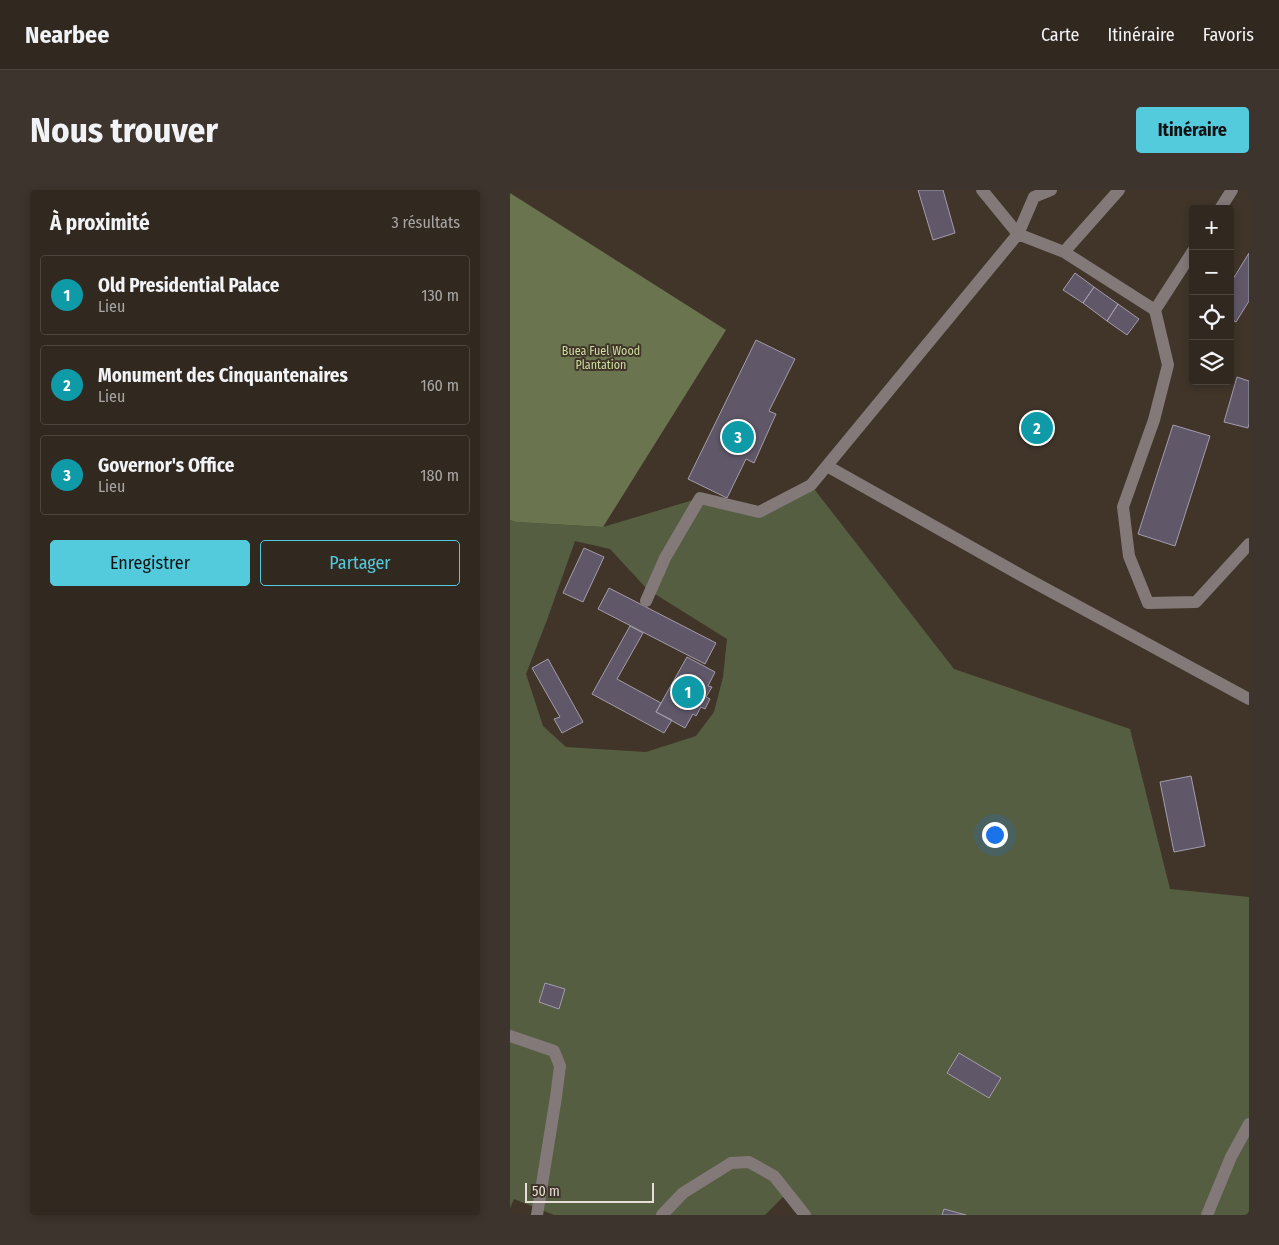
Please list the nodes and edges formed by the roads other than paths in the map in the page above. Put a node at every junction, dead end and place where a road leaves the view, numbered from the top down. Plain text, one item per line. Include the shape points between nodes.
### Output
1 (982, 190) edge
2 (1051, 190) edge
3 (1119, 190) edge
4 (1232, 190) edge
5 (1223, 205) edge
6 (1018, 234) junction
7 (1064, 252) junction
8 (1189, 257) edge
9 (1154, 310) junction
10 (826, 466) junction
11 (1249, 544) edge
12 (646, 601) dead end
13 (1249, 698) edge
14 (510, 1036) edge
15 (1249, 1124) edge
16 (537, 1215) edge
17 (662, 1215) edge
18 (805, 1215) edge
19 (1207, 1215) edge

1 - 6 street
2 - 6 street via 1034,197
3 - 7 street
4 - 5 street
6 - 7 street
6 - 10 street
7 - 9 street
8 - 9 street
9 - 11 street via 1168,365 1154,420 1123,507 1128,556 1148,603 1196,602
10 - 12 street via 811,485 759,512 700,498 665,558
10 - 13 street
14 - 16 street via 554,1051 560,1066
15 - 19 street via 1231,1157
17 - 18 street via 683,1193 731,1163 749,1162 774,1176

